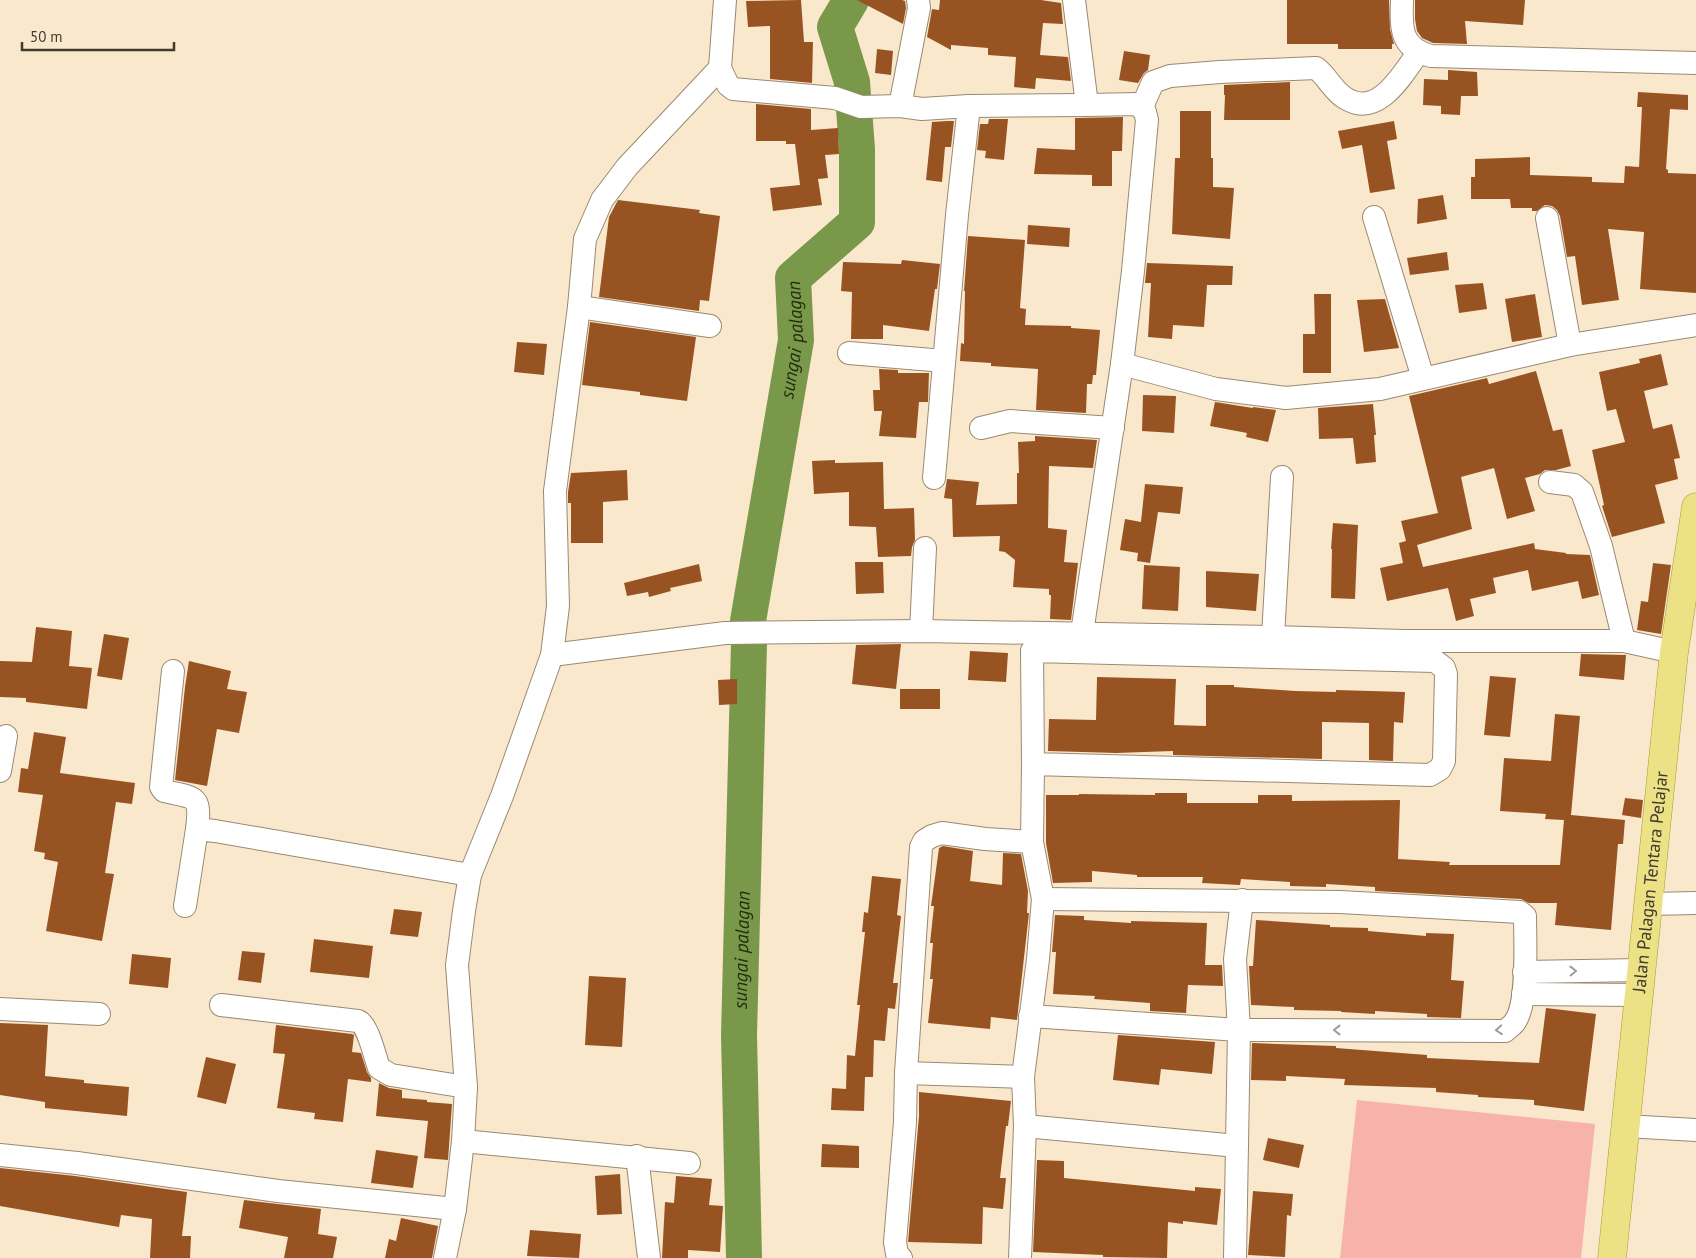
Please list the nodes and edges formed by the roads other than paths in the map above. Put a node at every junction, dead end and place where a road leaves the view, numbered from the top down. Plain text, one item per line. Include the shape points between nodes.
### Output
1 (725, 0) edge
2 (918, 0) edge
3 (1074, 0) edge
4 (1402, 0) edge
5 (1418, 53) junction
6 (1696, 63) edge
7 (720, 68) junction
8 (1087, 105) junction
9 (900, 106) junction
10 (969, 106) junction
11 (1142, 108) junction
12 (1374, 217) dead end
13 (1547, 218) dead end
14 (579, 308) junction
15 (1696, 325) edge
16 (710, 326) dead end
17 (1570, 345) junction
18 (849, 353) dead end
19 (944, 361) junction
20 (1122, 364) junction
21 (1423, 378) junction
22 (981, 428) dead end
23 (1113, 428) junction
24 (1282, 477) dead end
25 (934, 478) dead end
26 (1550, 482) dead end
27 (1696, 507) edge
28 (926, 548) dead end
29 (921, 631) junction
30 (1082, 633) junction
31 (1273, 637) junction
32 (1624, 641) junction
33 (1313, 648) junction
34 (1674, 652) junction
35 (552, 655) junction
36 (173, 671) dead end
37 (6, 736) dead end
38 (1033, 764) junction
39 (0, 770) edge
40 (197, 829) junction
41 (1032, 842) junction
42 (470, 875) junction
43 (1043, 899) junction
44 (1242, 900) junction
45 (1696, 903) edge
46 (1648, 904) junction
47 (185, 906) dead end
48 (1524, 972) junction
49 (1640, 982) junction
50 (1523, 994) junction
51 (222, 1005) dead end
52 (0, 1009) edge
53 (99, 1014) dead end
54 (1030, 1016) junction
55 (1239, 1030) junction
56 (906, 1073) junction
57 (1023, 1076) junction
58 (466, 1086) junction
59 (1025, 1126) junction
60 (1625, 1126) junction
61 (1696, 1130) edge
62 (463, 1141) junction
63 (1237, 1146) junction
64 (0, 1155) edge
65 (637, 1156) junction
66 (690, 1162) dead end
67 (455, 1209) junction
68 (445, 1258) edge
69 (649, 1258) edge
70 (901, 1258) edge
71 (1020, 1258) edge
72 (1235, 1258) edge
73 (1612, 1258) edge

1 - 7 street
2 - 9 street
3 - 8 street
4 - 5 street via 1402,20 1408,44
5 - 6 street via 1431,56
5 - 11 street via 1394,86 1376,101 1358,104 1344,98 1316,68 1170,76 1153,82
7 - 9 street via 733,89 835,98 861,107
7 - 14 street via 627,167 602,200 585,239
8 - 10 street
8 - 11 street via 1138,104
9 - 10 street via 922,109
10 - 19 street
11 - 20 street via 1147,120
12 - 21 street
13 - 17 street
14 - 16 street
14 - 35 street via 555,491 558,606
15 - 17 street
17 - 21 street
18 - 19 street
19 - 25 street
20 - 21 street via 1216,389 1286,398 1380,389
20 - 23 street
22 - 23 street via 1010,421
23 - 30 street
24 - 31 street
26 - 32 street via 1574,485 1582,492 1601,546
27 - 34 main road, Jalan Palagan Tentara Pelajar
28 - 29 street
29 - 30 street
29 - 35 street via 725,634
30 - 31 street
31 - 33 street
32 - 33 street via 1404,642
32 - 34 street
33 - 38 street via 1032,651
33 - 38 street via 1440,664 1447,682 1444,760 1440,769 1430,774
34 - 46 main road, Jalan Palagan Tentara Pelajar
35 - 42 street
36 - 40 street via 161,787 164,791 195,800 198,805
37 - 39 street
38 - 41 street
40 - 42 street
40 - 47 street
41 - 43 street
41 - 56 street via 942,834 932,836 920,847
42 - 58 street via 456,965
43 - 44 street
43 - 54 street
44 - 48 street via 1520,912 1525,916
44 - 55 street via 1236,959
45 - 46 street
46 - 49 main road, Jalan Palagan Tentara Pelajar
48 -> 49 street
48 - 50 street
49 - 50 street
49 - 60 main road, Jalan Palagan Tentara Pelajar
50 -> 55 street via 1515,1022 1506,1031
51 - 58 street via 358,1021 366,1029 384,1072
52 - 53 street
54 - 55 street
54 - 57 street
55 - 63 street
56 - 57 street
56 - 70 street via 895,1242
57 - 59 street
58 - 62 street
59 - 63 street
59 - 71 street
60 - 61 street
60 - 73 main road, Jalan Palagan Tentara Pelajar
62 - 65 street
62 - 67 street
63 - 72 street
64 - 67 street via 278,1191
65 - 66 street
65 - 69 street
67 - 68 street

